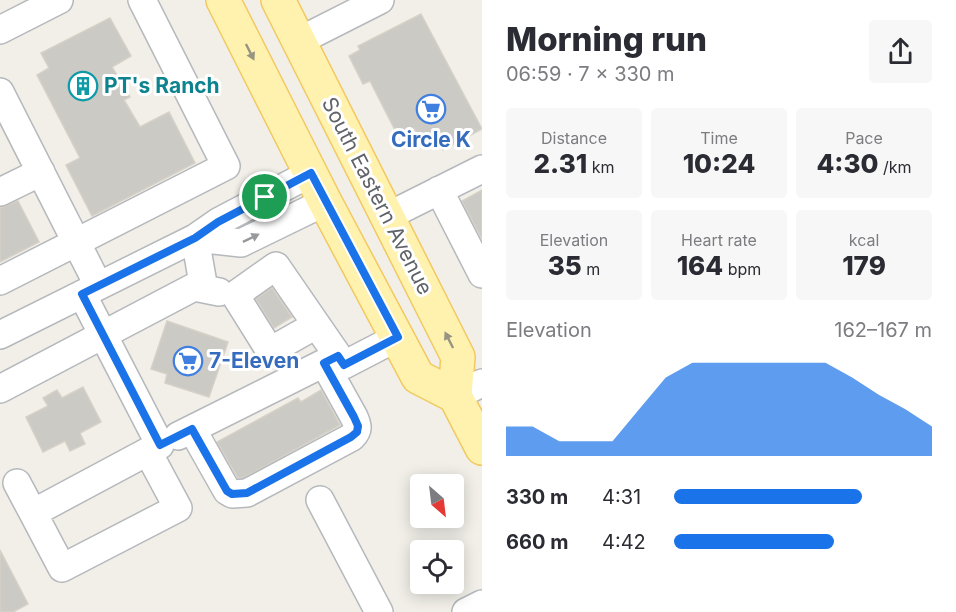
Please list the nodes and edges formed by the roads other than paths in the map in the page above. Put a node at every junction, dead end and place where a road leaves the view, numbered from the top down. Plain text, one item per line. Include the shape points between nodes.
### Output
1 (59, 0) edge
2 (142, 0) edge
3 (223, 0) edge
4 (278, 0) edge
5 (362, 4) edge
6 (0, 30) edge
7 (299, 41) junction
8 (0, 92) edge
9 (482, 169) edge
10 (41, 172) junction
11 (311, 173) junction
12 (439, 190) junction
13 (0, 192) edge
14 (325, 202) junction
15 (388, 216) junction
16 (195, 238) junction
17 (77, 243) junction
18 (482, 274) edge
19 (0, 281) edge
20 (90, 289) junction
21 (204, 289) junction
22 (236, 295) junction
23 (316, 324) junction
24 (0, 335) edge
25 (104, 335) junction
26 (398, 337) junction
27 (331, 359) junction
28 (0, 389) edge
29 (469, 390) edge
30 (192, 429) junction
31 (154, 448) junction
32 (482, 448) edge
33 (17, 483) dead end
34 (320, 500) dead end
35 (33, 513) junction
36 (482, 604) edge
37 (379, 612) edge
38 (466, 612) edge

1 - 6 street
2 - 17 street via 226,166
3 -> 11 main road
4 - 7 main road, South Eastern Avenue
5 - 7 street
7 - 15 main road, South Eastern Avenue
8 - 10 street
9 - 12 street
10 - 13 street
10 - 17 street
11 - 14 main road
11 - 16 street
12 - 15 street
12 - 18 street
16 -> 14 street via 241,243
14 - 26 main road
29 -> 15 main road, South Eastern Avenue via 458,357
16 - 20 street
16 - 21 street
17 - 19 street
17 - 20 street
20 - 24 street
20 - 25 street
21 - 22 street
21 - 25 street via 194,287
22 - 23 street via 270,351
22 - 23 street via 276,266
23 - 27 street
25 - 28 street
25 - 31 street
26 - 27 street via 344,365
26 - 29 main road via 418,377
27 - 30 street
27 - 30 street via 357,432 247,493 227,491
29 - 32 main road
30 - 31 street
31 - 35 street
31 - 35 street via 178,508 62,568
33 - 35 street
34 - 37 street
36 - 38 street

